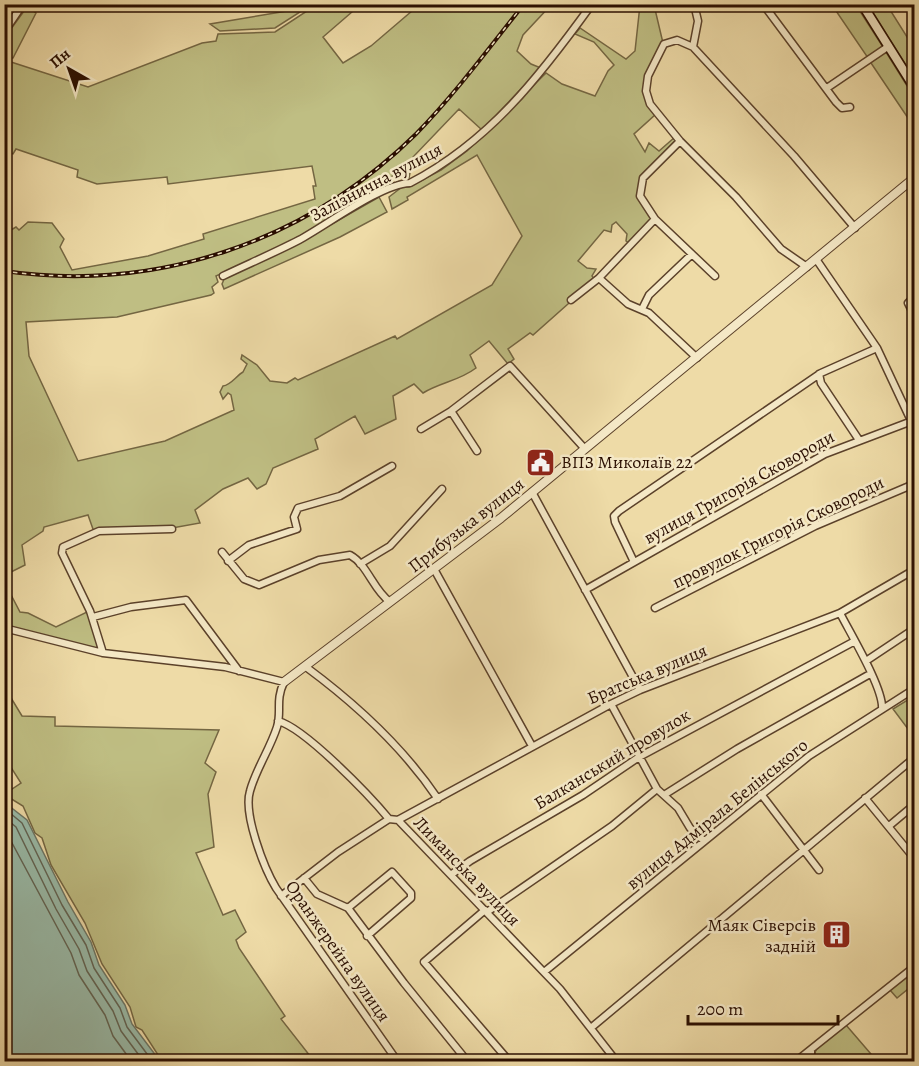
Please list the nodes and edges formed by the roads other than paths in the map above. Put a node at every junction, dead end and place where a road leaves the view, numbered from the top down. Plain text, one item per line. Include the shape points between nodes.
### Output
1 (23, 4) edge
2 (592, 4) edge
3 (694, 4) edge
4 (763, 4) edge
5 (862, 4) edge
6 (4, 32) edge
7 (693, 46) junction
8 (889, 46) junction
9 (915, 87) edge
10 (827, 88) junction
11 (850, 107) dead end
12 (680, 141) junction
13 (915, 178) edge
14 (655, 219) junction
15 (855, 228) junction
16 (692, 254) junction
17 (816, 259) junction
18 (807, 267) junction
19 (223, 276) dead end
20 (715, 276) dead end
21 (599, 278) junction
22 (913, 298) edge
23 (571, 300) dead end
24 (642, 309) junction
25 (915, 315) edge
26 (877, 348) junction
27 (697, 358) junction
28 (819, 375) junction
29 (451, 411) junction
30 (913, 424) edge
31 (421, 429) dead end
32 (859, 440) junction
33 (585, 449) junction
34 (477, 451) dead end
35 (392, 466) dead end
36 (915, 484) edge
37 (442, 489) dead end
38 (532, 492) junction
39 (172, 529) dead end
40 (222, 552) dead end
41 (228, 561) junction
42 (634, 562) junction
43 (360, 564) junction
44 (434, 569) junction
45 (915, 570) edge
46 (585, 590) junction
47 (390, 602) junction
48 (655, 608) dead end
49 (840, 613) junction
50 (93, 617) junction
51 (4, 628) edge
52 (915, 629) edge
53 (855, 641) junction
54 (103, 653) junction
55 (866, 661) junction
56 (306, 667) junction
57 (239, 671) junction
58 (870, 674) junction
59 (284, 682) junction
60 (915, 689) edge
61 (640, 690) junction
62 (611, 704) junction
63 (882, 709) junction
64 (278, 721) junction
65 (532, 746) junction
66 (639, 757) junction
67 (915, 758) edge
68 (657, 789) junction
69 (761, 794) junction
70 (664, 795) junction
71 (865, 798) junction
72 (438, 799) junction
73 (915, 805) edge
74 (390, 819) junction
75 (398, 820) junction
76 (888, 826) junction
77 (703, 840) junction
78 (804, 849) junction
79 (915, 858) edge
80 (819, 870) dead end
81 (452, 874) junction
82 (304, 878) junction
83 (281, 896) junction
84 (348, 908) junction
85 (486, 911) junction
86 (367, 936) junction
87 (915, 967) edge
88 (544, 972) junction
89 (592, 1027) junction
90 (811, 1050) junction
91 (398, 1062) edge
92 (468, 1062) edge
93 (510, 1062) edge
94 (618, 1062) edge
95 (795, 1062) edge
96 (811, 1062) edge

1 - 6 street
2 - 19 street, Залізнична вулиця via 537,78 465,149 420,178 381,192 299,240
3 - 7 street via 698,21
4 - 10 street
5 - 8 main road
7 - 12 street via 677,40 666,42 646,85 650,104
7 - 15 street
8 - 9 main road
8 - 10 street
10 - 11 street via 839,105
12 - 14 street via 645,175 641,184 641,200
12 - 18 street via 781,249
13 - 15 street, Прибузька вулиця
14 - 16 street
14 - 21 street
15 - 17 street, Прибузька вулиця
16 - 20 street
16 - 24 street via 649,295
17 - 18 street, Прибузька вулиця
17 - 26 street
18 - 27 street, Прибузька вулиця
21 - 23 street
21 - 24 street via 628,304
22 - 25 street via 908,303
24 - 27 street
26 - 28 street
26 - 30 street
27 - 33 street, Прибузька вулиця
28 - 32 street
28 - 42 street via 616,514 615,522
29 - 31 street
29 - 33 street via 510,366
29 - 34 street
30 - 32 street, вулиця Григорія Сковороди
32 - 42 street, вулиця Григорія Сковороди via 818,458
33 - 38 street, Прибузька вулиця
35 - 41 street via 340,496 298,508 294,517 297,529 249,545
36 - 48 street, провулок Григорія Сковороди via 814,526
37 - 43 street via 390,546
38 - 44 street, Прибузька вулиця
38 - 46 street
39 - 50 street via 99,531 63,547 62,553
40 - 41 street
41 - 43 street via 244,579 259,585 291,570 341,555 350,555
42 - 46 street, вулиця Григорія Сковороди
43 - 47 street via 379,594
44 - 47 street, Прибузька вулиця
44 - 65 street
45 - 49 street, Братська вулиця
46 - 61 street
47 - 56 street, Прибузька вулиця
49 - 53 street
49 - 61 street, Братська вулиця
50 - 54 street
50 - 57 street via 131,607 187,600
51 - 54 street
52 - 55 street
53 - 55 street
53 - 66 street, Балканський провулок
54 - 57 street
55 - 58 street
56 - 59 street, Прибузька вулиця
56 - 72 street via 364,713
57 - 59 street
58 - 63 street via 883,701
58 - 70 street
59 - 64 street, Оранжерейна вулиця via 278,697
60 - 63 street, вулиця Адмірала Белінського
61 - 62 street, Братська вулиця
62 - 65 street, Братська вулиця
62 - 66 street
63 - 69 street, вулиця Адмірала Белінського via 809,756
64 - 74 street, Лиманська вулиця via 313,745
64 - 83 street, Оранжерейна вулиця via 248,799 261,853
65 - 72 street, Братська вулиця
66 - 68 street
66 - 81 street, Балканський провулок via 584,795
67 - 71 street
68 - 70 street
68 - 85 street via 612,826
69 - 77 street, вулиця Адмірала Белінського
69 - 78 street
70 - 77 street
71 - 76 street
71 - 78 street
72 - 75 street, Братська вулиця
73 - 76 street
74 - 75 street, Лиманська вулиця
74 - 82 street
75 - 81 street, Лиманська вулиця
76 - 79 street
77 - 88 street, вулиця Адмірала Белінського via 626,908
78 - 80 street
78 - 89 street
81 - 85 street, Лиманська вулиця
82 - 83 street
82 - 84 street via 317,894
83 - 91 street, Оранжерейна вулиця
84 - 86 street
84 - 86 street via 392,872 411,893 411,898
85 - 88 street, Лиманська вулиця
85 - 93 street via 424,962
86 - 92 street
87 - 90 street
88 - 89 street, Лиманська вулиця
89 - 94 street, Лиманська вулиця
90 - 95 street
90 - 96 street

